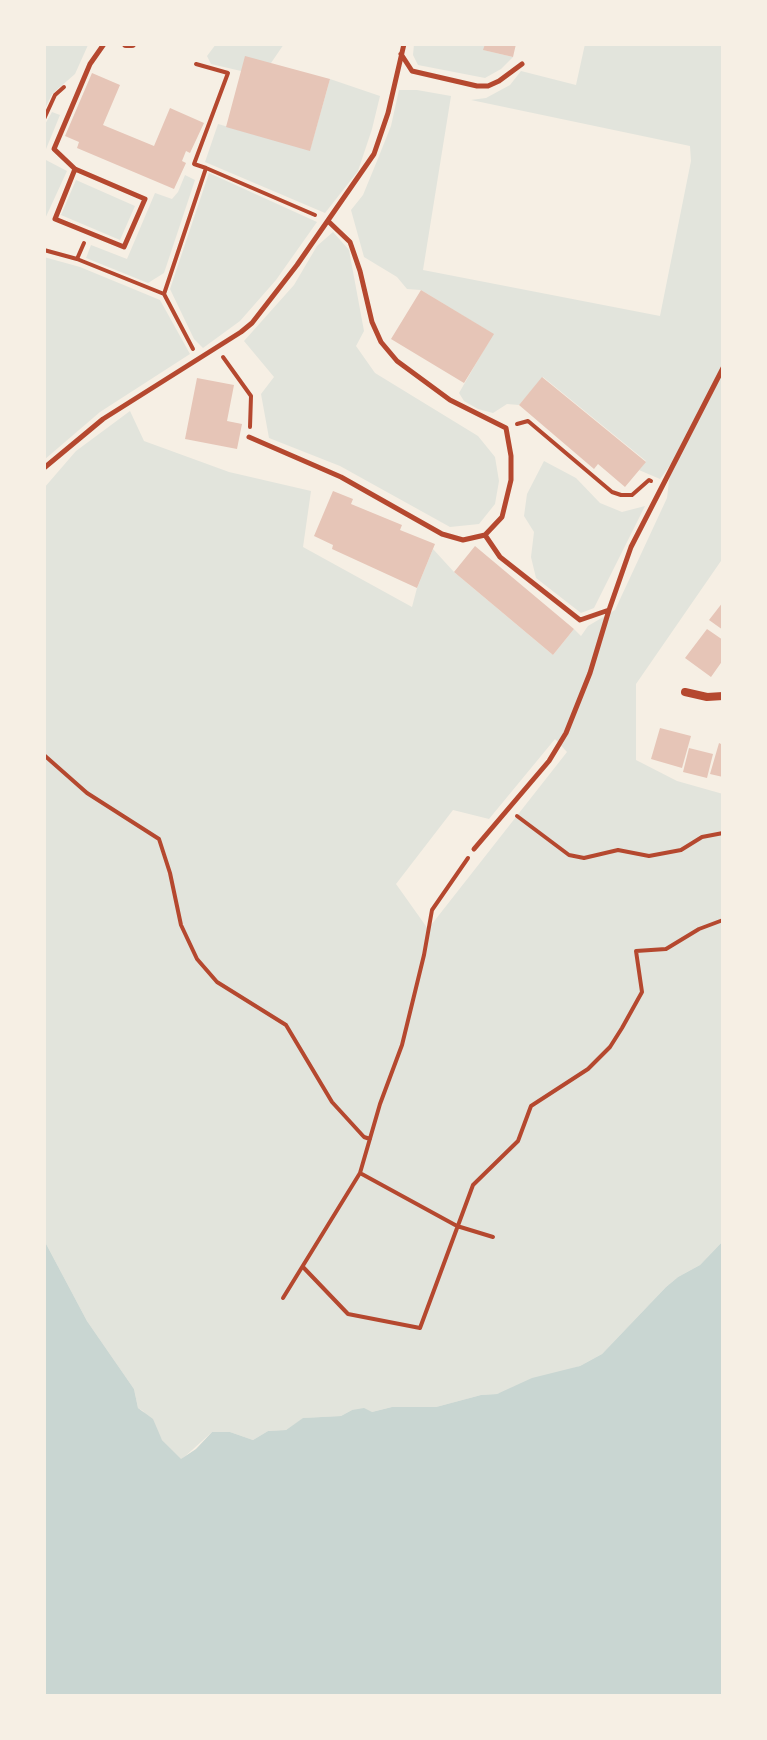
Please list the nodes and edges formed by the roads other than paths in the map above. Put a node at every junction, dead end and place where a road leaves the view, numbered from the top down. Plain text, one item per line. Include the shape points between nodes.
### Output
1 (104, 44) edge
2 (404, 44) edge
3 (401, 54) junction
4 (522, 64) dead end
5 (75, 169) junction
6 (328, 221) junction
7 (723, 368) edge
8 (249, 437) road end
9 (44, 468) edge
10 (485, 535) junction
11 (609, 610) junction
12 (685, 692) dead end
13 (723, 696) edge
14 (474, 849) road end

1 - 5 lane via 90,64 54,149
2 - 3 lane
3 - 4 lane via 412,71 477,86 499,81
3 - 6 lane via 374,154
5 - 5 lane via 145,199 124,247 55,219
6 - 9 lane via 252,323 103,419
6 - 10 lane via 350,242 372,322 397,361 450,400 506,428 511,480 502,517
7 - 11 lane via 631,547
8 - 10 lane via 341,477 442,534 463,540
10 - 11 lane via 500,557 580,620
11 - 14 lane via 566,733 549,761
12 - 13 street

